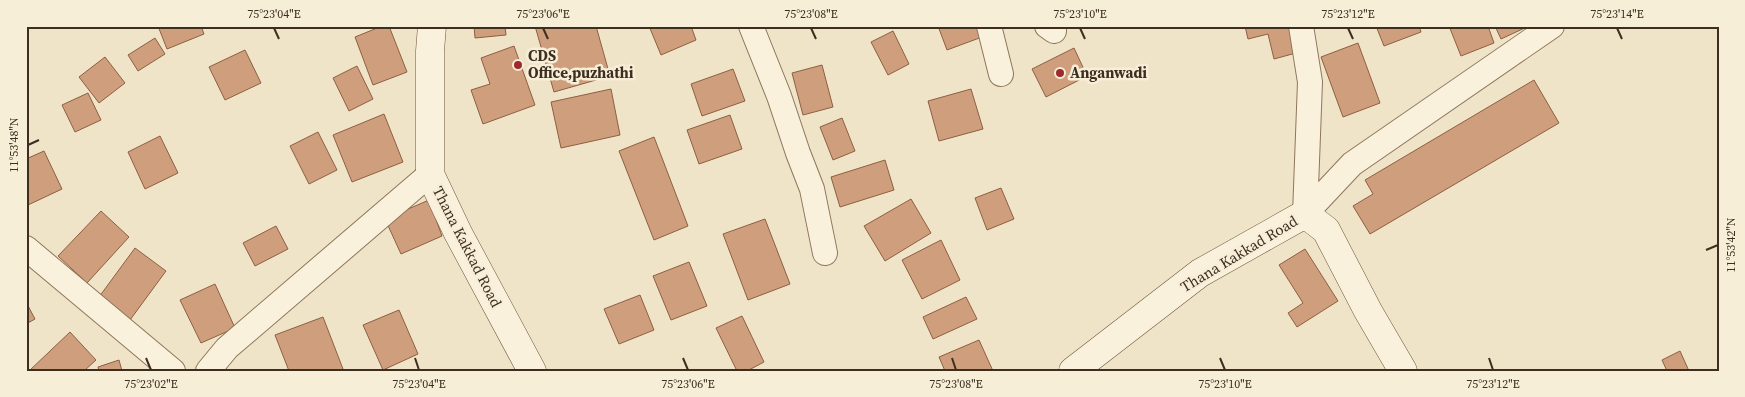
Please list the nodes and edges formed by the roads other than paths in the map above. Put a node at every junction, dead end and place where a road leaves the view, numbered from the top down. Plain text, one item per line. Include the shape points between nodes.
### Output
1 (432, 26) edge
2 (751, 26) edge
3 (989, 26) edge
4 (1301, 26) edge
5 (1552, 26) edge
6 (1001, 74) dead end
7 (430, 174) junction
8 (1305, 214) junction
9 (26, 248) edge
10 (825, 253) dead end
11 (173, 371) edge
12 (208, 371) edge
13 (532, 371) edge
14 (1073, 371) edge
15 (1403, 371) edge

1 - 7 main road, Thana Kakkad Road
2 - 10 street via 812,189
3 - 6 street
4 - 8 street via 1310,82
5 - 8 street via 1352,164
7 - 12 street via 227,348
7 - 13 main road, Thana Kakkad Road
8 - 14 main road, Thana Kakkad Road via 1200,274
8 - 15 main road, Thana Kakkad Road via 1326,230
9 - 11 street

